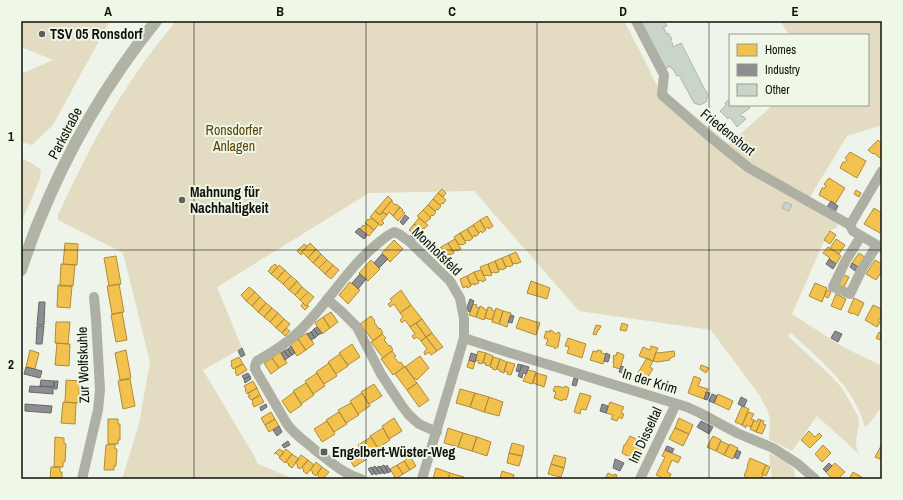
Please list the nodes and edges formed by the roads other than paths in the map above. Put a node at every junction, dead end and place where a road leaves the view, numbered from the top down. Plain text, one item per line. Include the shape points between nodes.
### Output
1 (156, 21) edge
2 (636, 21) edge
3 (882, 171) edge
4 (850, 225) junction
5 (861, 236) junction
6 (879, 247) edge
7 (21, 270) edge
8 (94, 297) dead end
9 (327, 299) junction
10 (464, 338) junction
11 (676, 404) junction
12 (437, 432) junction
13 (82, 479) edge
14 (361, 479) edge
15 (422, 479) edge
16 (640, 479) edge
17 (815, 479) edge

1 - 7 main road, Parkstraße via 133,50 87,122 59,175
2 - 4 street, Friedenshort via 664,75 662,95 749,168
3 - 4 street
4 - 5 street, Friedenshort via 853,231
5 - 6 street, Friedenshort
5 - 6 street, Friedenshort via 833,286 850,294 862,269
8 - 13 street, Zur Wolfskuhle via 100,401
9 - 10 street, Monhofsfeld via 368,252 394,232 410,242 450,281 460,298
9 - 12 street via 357,327 381,374 409,415 419,424
9 - 14 street, Monhofsfeld via 285,344 255,363 255,369 293,432 335,466
10 - 11 street, In der Krim
10 - 12 street, Monhofsfeld
11 - 16 street, Im Disseltal
11 - 17 street, In der Krim via 773,448
12 - 15 street, Monhofsfeld

